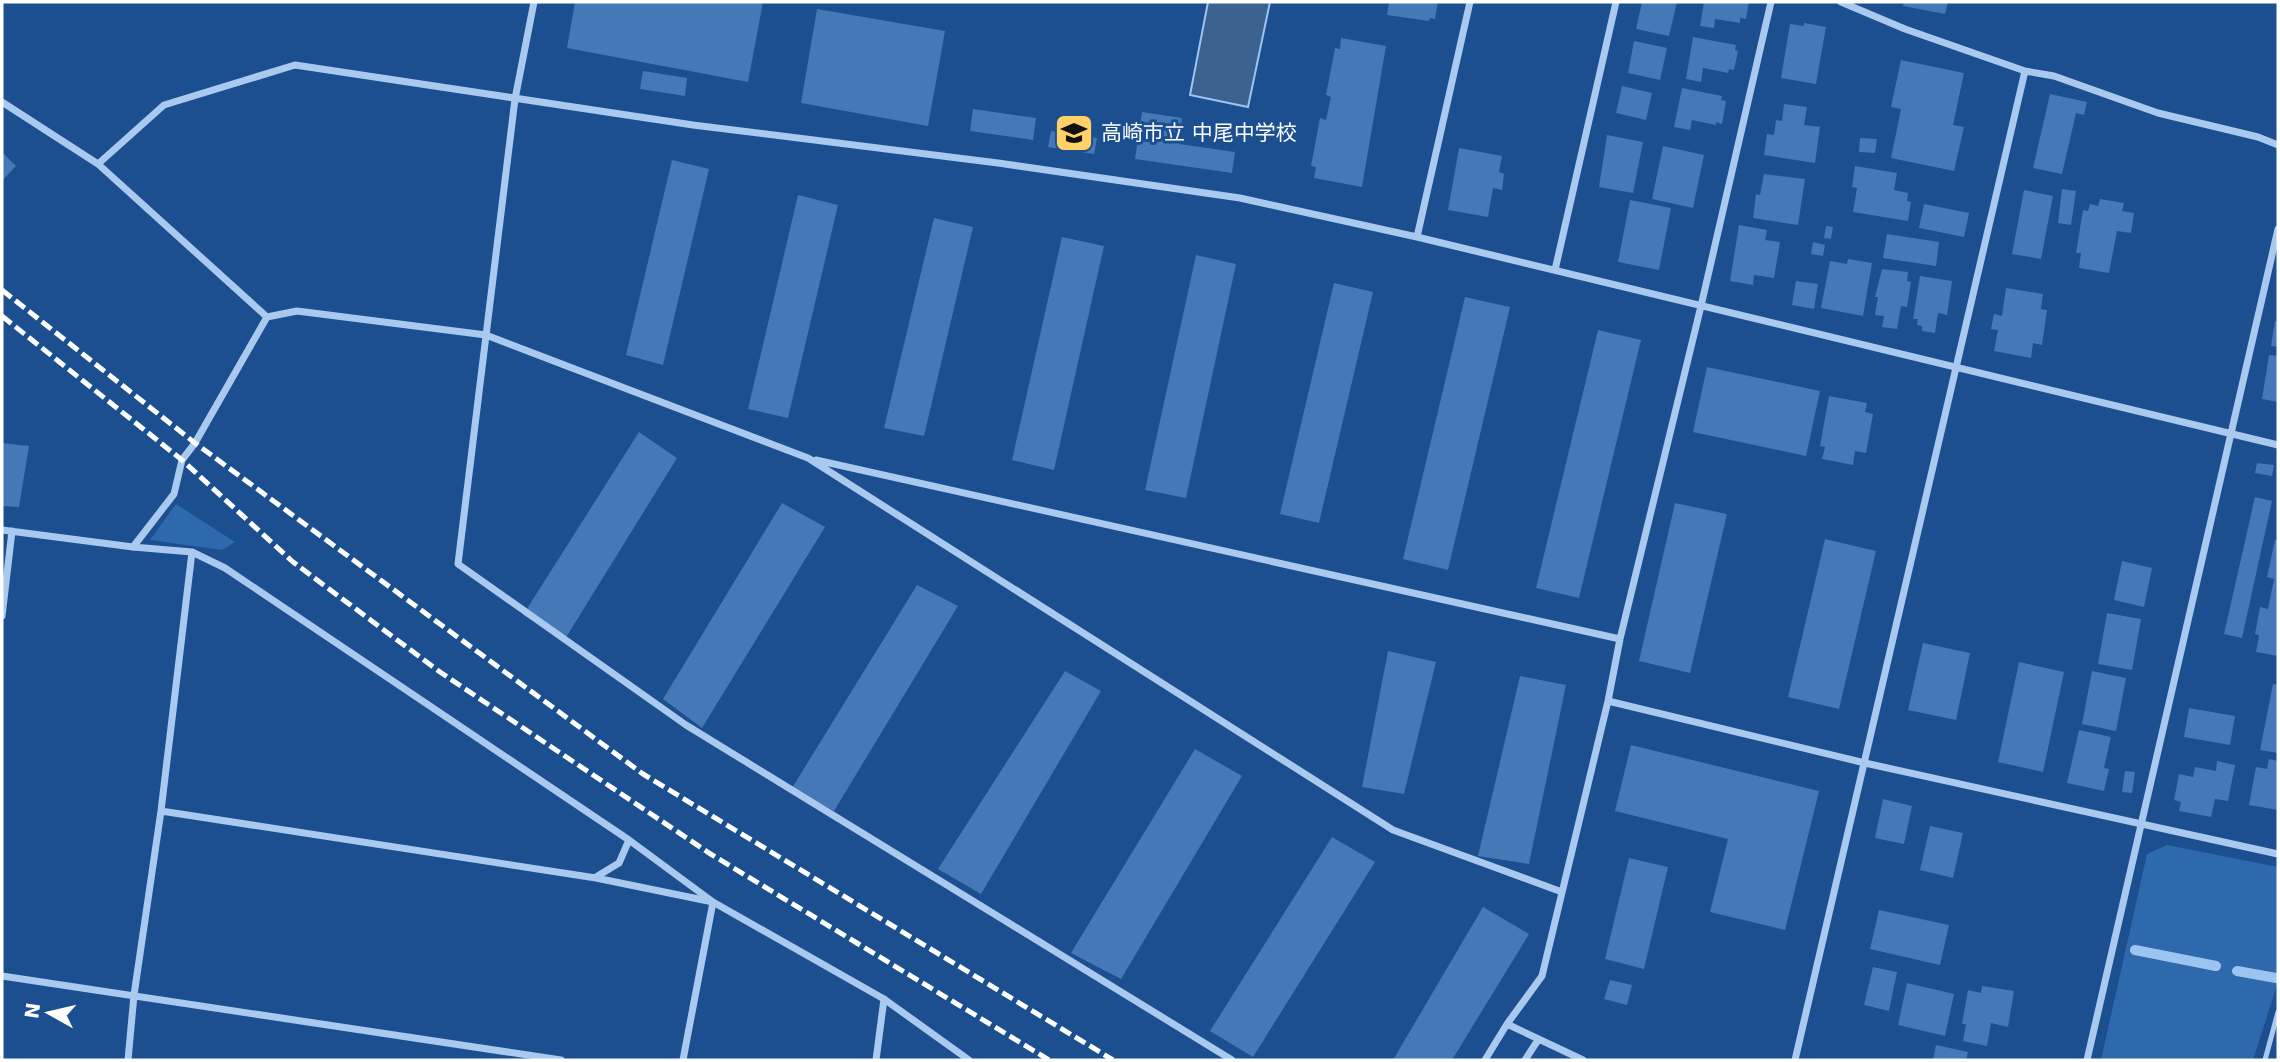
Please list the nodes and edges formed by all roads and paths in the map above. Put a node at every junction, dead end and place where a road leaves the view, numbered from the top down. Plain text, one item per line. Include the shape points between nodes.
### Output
1 (534, 2) edge
2 (1471, 2) edge
3 (1616, 2) edge
4 (1770, 2) edge
5 (1841, 2) edge
6 (2025, 71) junction
7 (515, 99) junction
8 (2, 102) edge
9 (2278, 145) edge
10 (98, 164) junction
11 (2278, 229) edge
12 (1417, 237) junction
13 (1555, 270) junction
14 (1701, 306) junction
15 (267, 317) junction
16 (486, 335) junction
17 (1956, 368) junction
18 (2232, 433) junction
19 (2278, 445) edge
20 (808, 458) junction
21 (2, 530) edge
22 (12, 531) junction
23 (133, 547) junction
24 (192, 552) junction
25 (2, 616) edge
26 (1620, 639) junction
27 (1608, 701) junction
28 (1865, 763) junction
29 (161, 811) junction
30 (2142, 823) junction
31 (629, 840) junction
32 (2278, 854) edge
33 (596, 878) junction
34 (1562, 892) junction
35 (713, 902) junction
36 (2, 976) edge
37 (134, 995) junction
38 (884, 999) junction
39 (2278, 1012) edge
40 (1507, 1024) junction
41 (1538, 1040) junction
42 (128, 1060) edge
43 (561, 1060) edge
44 (683, 1060) edge
45 (876, 1060) edge
46 (969, 1060) edge
47 (1232, 1060) edge
48 (1485, 1060) edge
49 (1525, 1060) edge
50 (1583, 1060) edge
51 (1795, 1060) edge
52 (2087, 1060) edge
53 (2265, 1060) edge

1 - 7 street
2 - 12 street
3 - 13 street
4 - 14 street
5 - 6 street
6 - 9 street
6 - 17 street
7 - 10 street via 295,65 163,105
7 - 12 street via 1227,196
7 - 16 street
8 - 10 street
10 - 15 street
11 - 18 street
12 - 13 street
13 - 14 street
14 - 17 street
14 - 26 street
15 - 16 street via 297,311
15 - 23 street via 182,460 174,494
16 - 20 street
16 - 47 street via 458,564 686,724
17 - 18 street
17 - 28 street
18 - 19 street
18 - 30 street
20 - 26 street
20 - 34 street via 1393,830
21 - 22 street
22 - 23 street
22 - 25 street
23 - 24 street
24 - 29 street
24 - 31 street via 225,568
26 - 27 street
27 - 28 street
27 - 34 street
28 - 30 street
28 - 51 street
29 - 33 street
29 - 37 street
30 - 32 street
30 - 52 street
31 - 33 street via 619,863
31 - 35 street
33 - 35 street
34 - 40 street via 1542,976
35 - 38 street
35 - 44 street
36 - 37 street
37 - 42 street
37 - 43 street
38 - 45 street
38 - 46 street
39 - 53 lane
40 - 41 street
40 - 48 street
41 - 49 street
41 - 50 street

